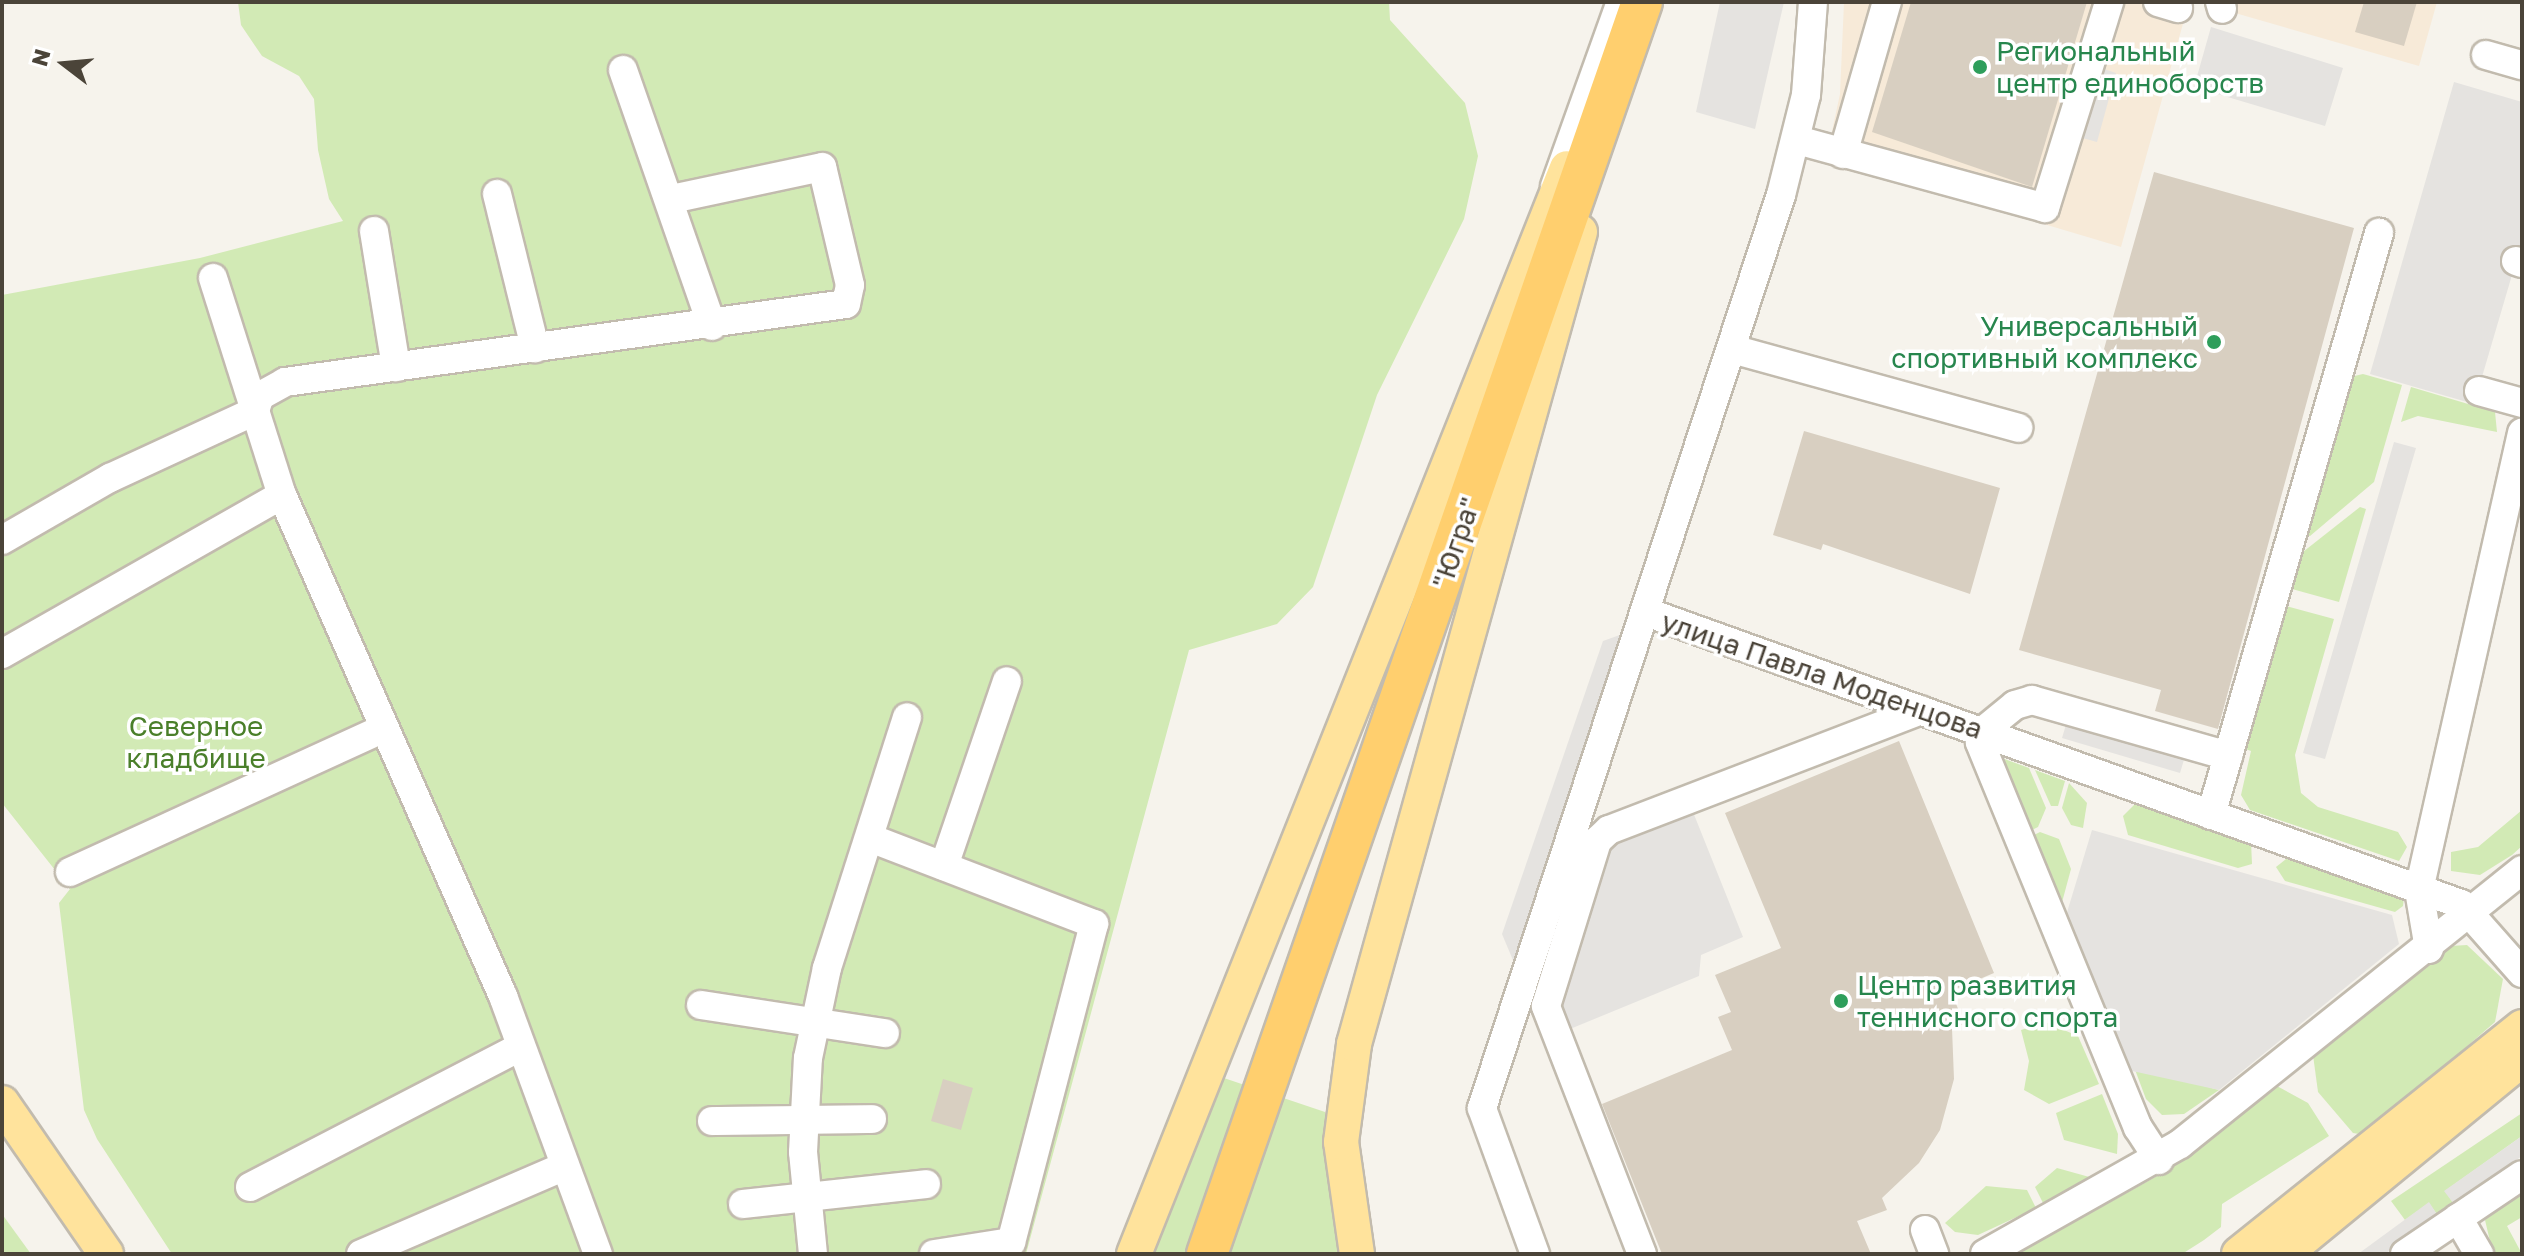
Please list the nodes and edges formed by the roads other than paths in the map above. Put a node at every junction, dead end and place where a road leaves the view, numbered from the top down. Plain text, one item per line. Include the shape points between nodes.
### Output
1 (1621, 2) edge
2 (1641, 2) edge
3 (1813, 2) edge
4 (1887, 2) edge
5 (2109, 2) edge
6 (2486, 55) dead end
7 (2522, 65) edge
8 (623, 70) dead end
9 (1797, 140) junction
10 (1843, 154) junction
11 (497, 194) dead end
12 (672, 199) junction
13 (374, 231) dead end
14 (2379, 233) dead end
15 (1533, 247) junction
16 (213, 278) dead end
17 (712, 326) junction
18 (535, 348) junction
19 (1732, 349) junction
20 (396, 367) junction
21 (2479, 391) dead end
22 (2522, 403) edge
23 (255, 411) junction
24 (2018, 428) dead end
25 (2522, 432) edge
26 (282, 495) junction
27 (2, 540) edge
28 (1649, 613) junction
29 (2, 654) edge
30 (1007, 681) dead end
31 (1849, 684) junction
32 (1921, 710) junction
33 (907, 717) dead end
34 (382, 729) junction
35 (1983, 731) junction
36 (1850, 737) junction
37 (2228, 756) junction
38 (2211, 815) junction
39 (870, 838) junction
40 (944, 866) junction
41 (2522, 870) edge
42 (70, 872) dead end
43 (2419, 890) junction
44 (2475, 912) junction
45 (2426, 936) junction
46 (2522, 973) edge
47 (701, 1005) dead end
48 (814, 1023) junction
49 (2522, 1027) edge
50 (885, 1033) dead end
51 (520, 1047) junction
52 (2522, 1059) edge
53 (2, 1103) edge
54 (802, 1119) junction
55 (872, 1119) dead end
56 (712, 1121) dead end
57 (2159, 1160) junction
58 (563, 1167) junction
59 (2522, 1175) edge
60 (926, 1184) dead end
61 (250, 1187) dead end
62 (806, 1196) junction
63 (743, 1204) dead end
64 (2458, 1218) junction
65 (106, 1254) edge
66 (361, 1254) edge
67 (598, 1254) edge
68 (813, 1254) edge
69 (934, 1254) edge
70 (1134, 1254) edge
71 (1207, 1254) edge
72 (1357, 1254) edge
73 (1535, 1254) edge
74 (1642, 1254) edge
75 (1985, 1254) edge
76 (2239, 1254) edge
77 (2284, 1254) edge
78 (2405, 1254) edge
79 (2479, 1254) edge

1 - 15 street
2 - 15 main road
2 - 71 highway, "Югра"
2 - 72 main road via 1354,1044 1341,1142
3 - 9 street, улица Павла Моденцова
4 - 10 street
5 - 10 street via 2045,208
6 - 7 street
8 - 12 street
9 - 10 street
9 - 19 street, улица Павла Моденцова
11 - 18 street
12 - 17 street
12 - 17 street via 822,167 850,285 846,304
13 - 20 street
14 - 37 street
15 - 70 main road
16 - 23 street
17 - 18 street
18 - 20 street
19 - 24 street
19 - 28 street, улица Павла Моденцова
20 - 23 street via 285,382 260,396
21 - 22 street
23 - 26 street
23 - 27 street via 110,478
25 - 43 street
26 - 29 street
26 - 34 street
28 - 31 street, улица Павла Моденцова
28 - 73 street via 1482,1108
30 - 40 street
31 - 32 street, улица Павла Моденцова
31 - 36 street via 1860,711
32 - 35 street, улица Павла Моденцова
32 - 36 street
33 - 39 street
34 - 42 street
34 - 51 street
35 - 37 street via 2032,700
35 - 38 street, улица Павла Моденцова
35 - 57 street via 1990,773 2138,1128
36 - 74 street via 1609,830 1597,841 1546,1006
37 - 38 street
38 - 43 street, улица Павла Моденцова
39 - 40 street
39 - 48 street
40 - 69 street via 1094,924 1011,1242
41 - 44 street
43 - 44 street, улица Павла Моденцова
43 - 45 street
44 - 45 street
44 - 46 street
45 - 57 street
47 - 48 street
48 - 50 street
48 - 54 street
49 - 76 main road
51 - 58 street
51 - 61 street
52 - 77 main road
53 - 65 main road
54 - 55 street
54 - 56 street
54 - 62 street
57 - 75 street
58 - 66 street
58 - 67 street
59 - 64 street
60 - 62 street
62 - 63 street
62 - 68 street
64 - 78 street
64 - 79 street

